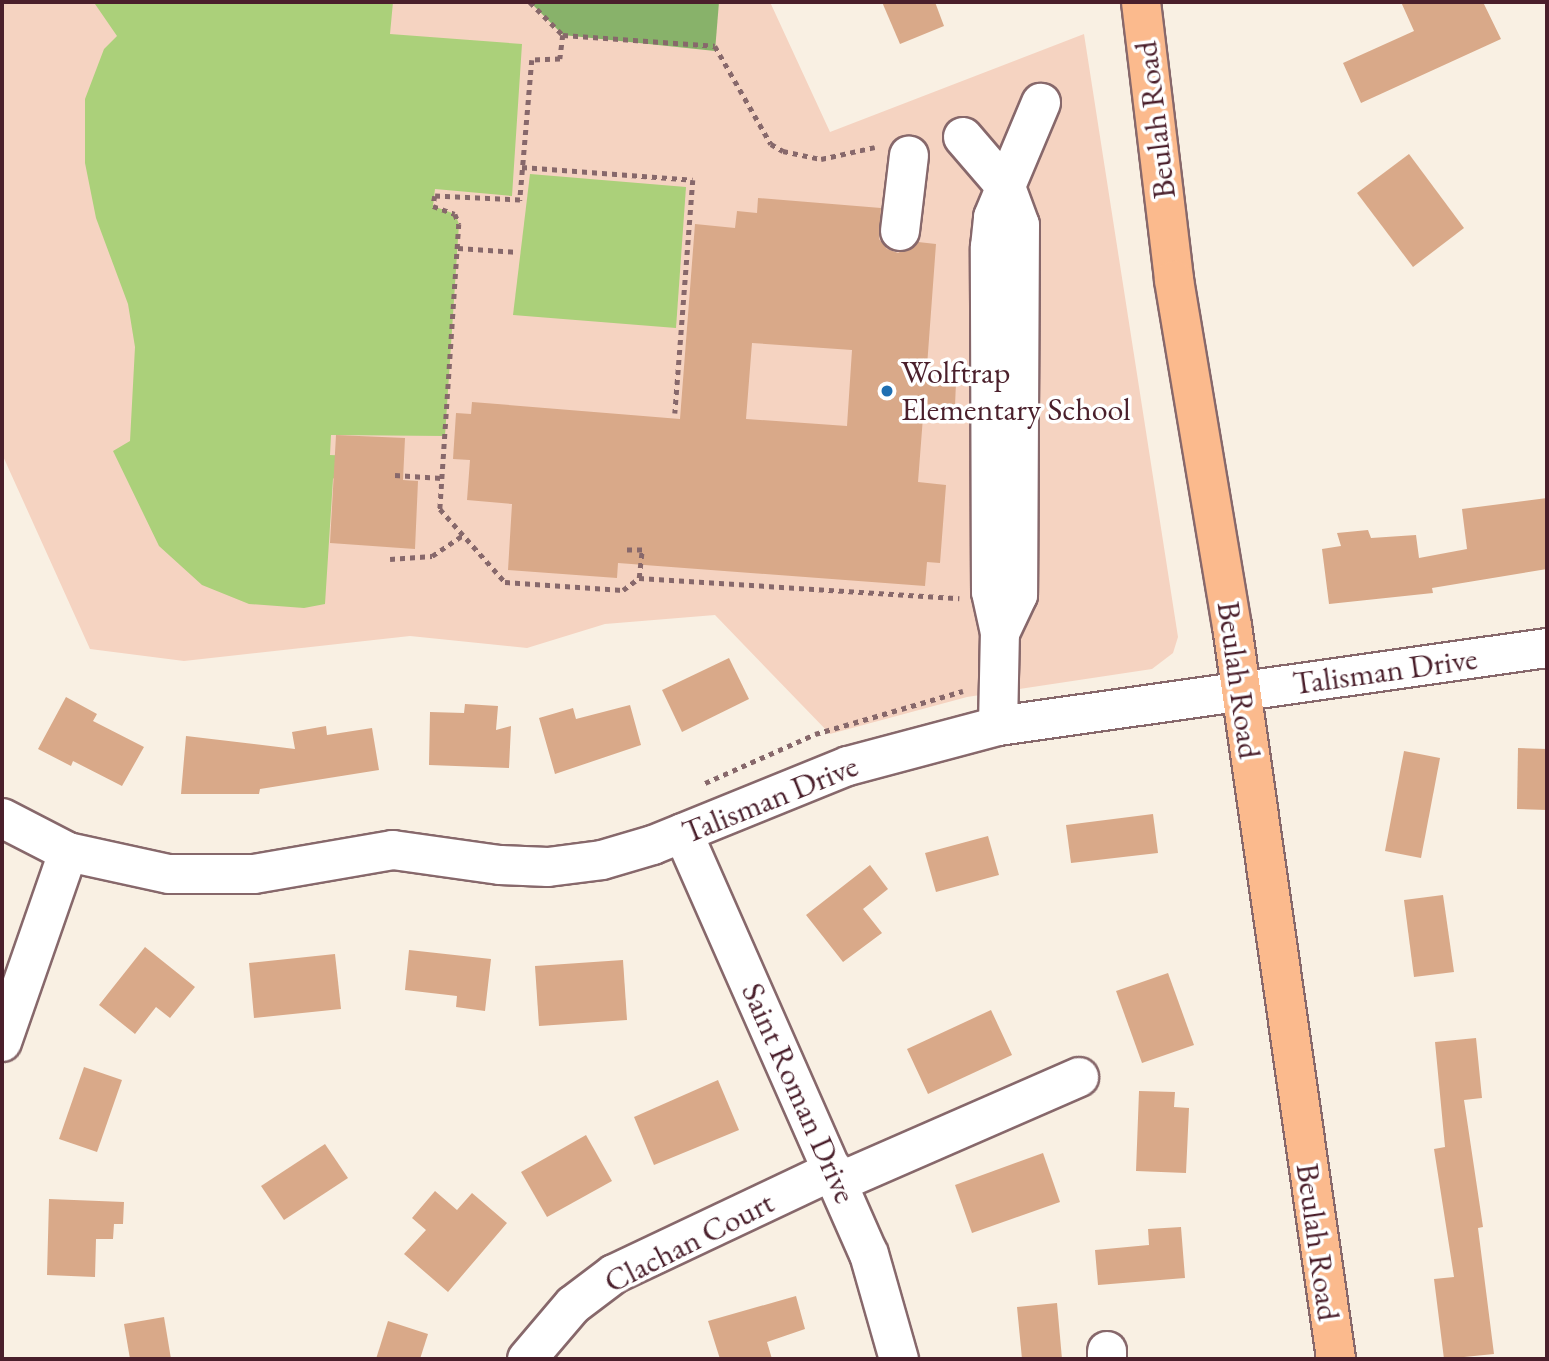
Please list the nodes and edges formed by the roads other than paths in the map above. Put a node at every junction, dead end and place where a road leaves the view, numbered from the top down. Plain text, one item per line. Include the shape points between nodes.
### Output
1 (1141, 2) edge
2 (1041, 103) dead end
3 (963, 137) dead end
4 (897, 149) road end
5 (1006, 187) junction
6 (900, 231) dead end
7 (1547, 648) edge
8 (1241, 691) junction
9 (998, 726) junction
10 (2, 818) edge
11 (683, 833) junction
12 (68, 852) junction
13 (2, 1042) edge
14 (1079, 1077) dead end
15 (836, 1176) junction
16 (527, 1359) edge
17 (900, 1359) edge
18 (1336, 1359) edge

1 - 8 main road, Beulah Road via 1174,280
2 - 5 street
3 - 5 street
4 - 6 street
5 - 9 street via 993,218 990,247 991,592 1000,632
7 - 8 street, Talisman Drive
8 - 9 street, Talisman Drive
8 - 18 main road, Beulah Road
9 - 11 street, Talisman Drive via 848,766
10 - 12 street, Talisman Drive
11 - 12 street, Talisman Drive via 601,860 548,867 393,850 219,876 169,874
11 - 15 street, Saint Roman Drive
12 - 13 street
14 - 15 street, Clachan Court
15 - 16 street, Clachan Court via 614,1275 573,1305
15 - 17 street, Saint Roman Drive via 869,1254

